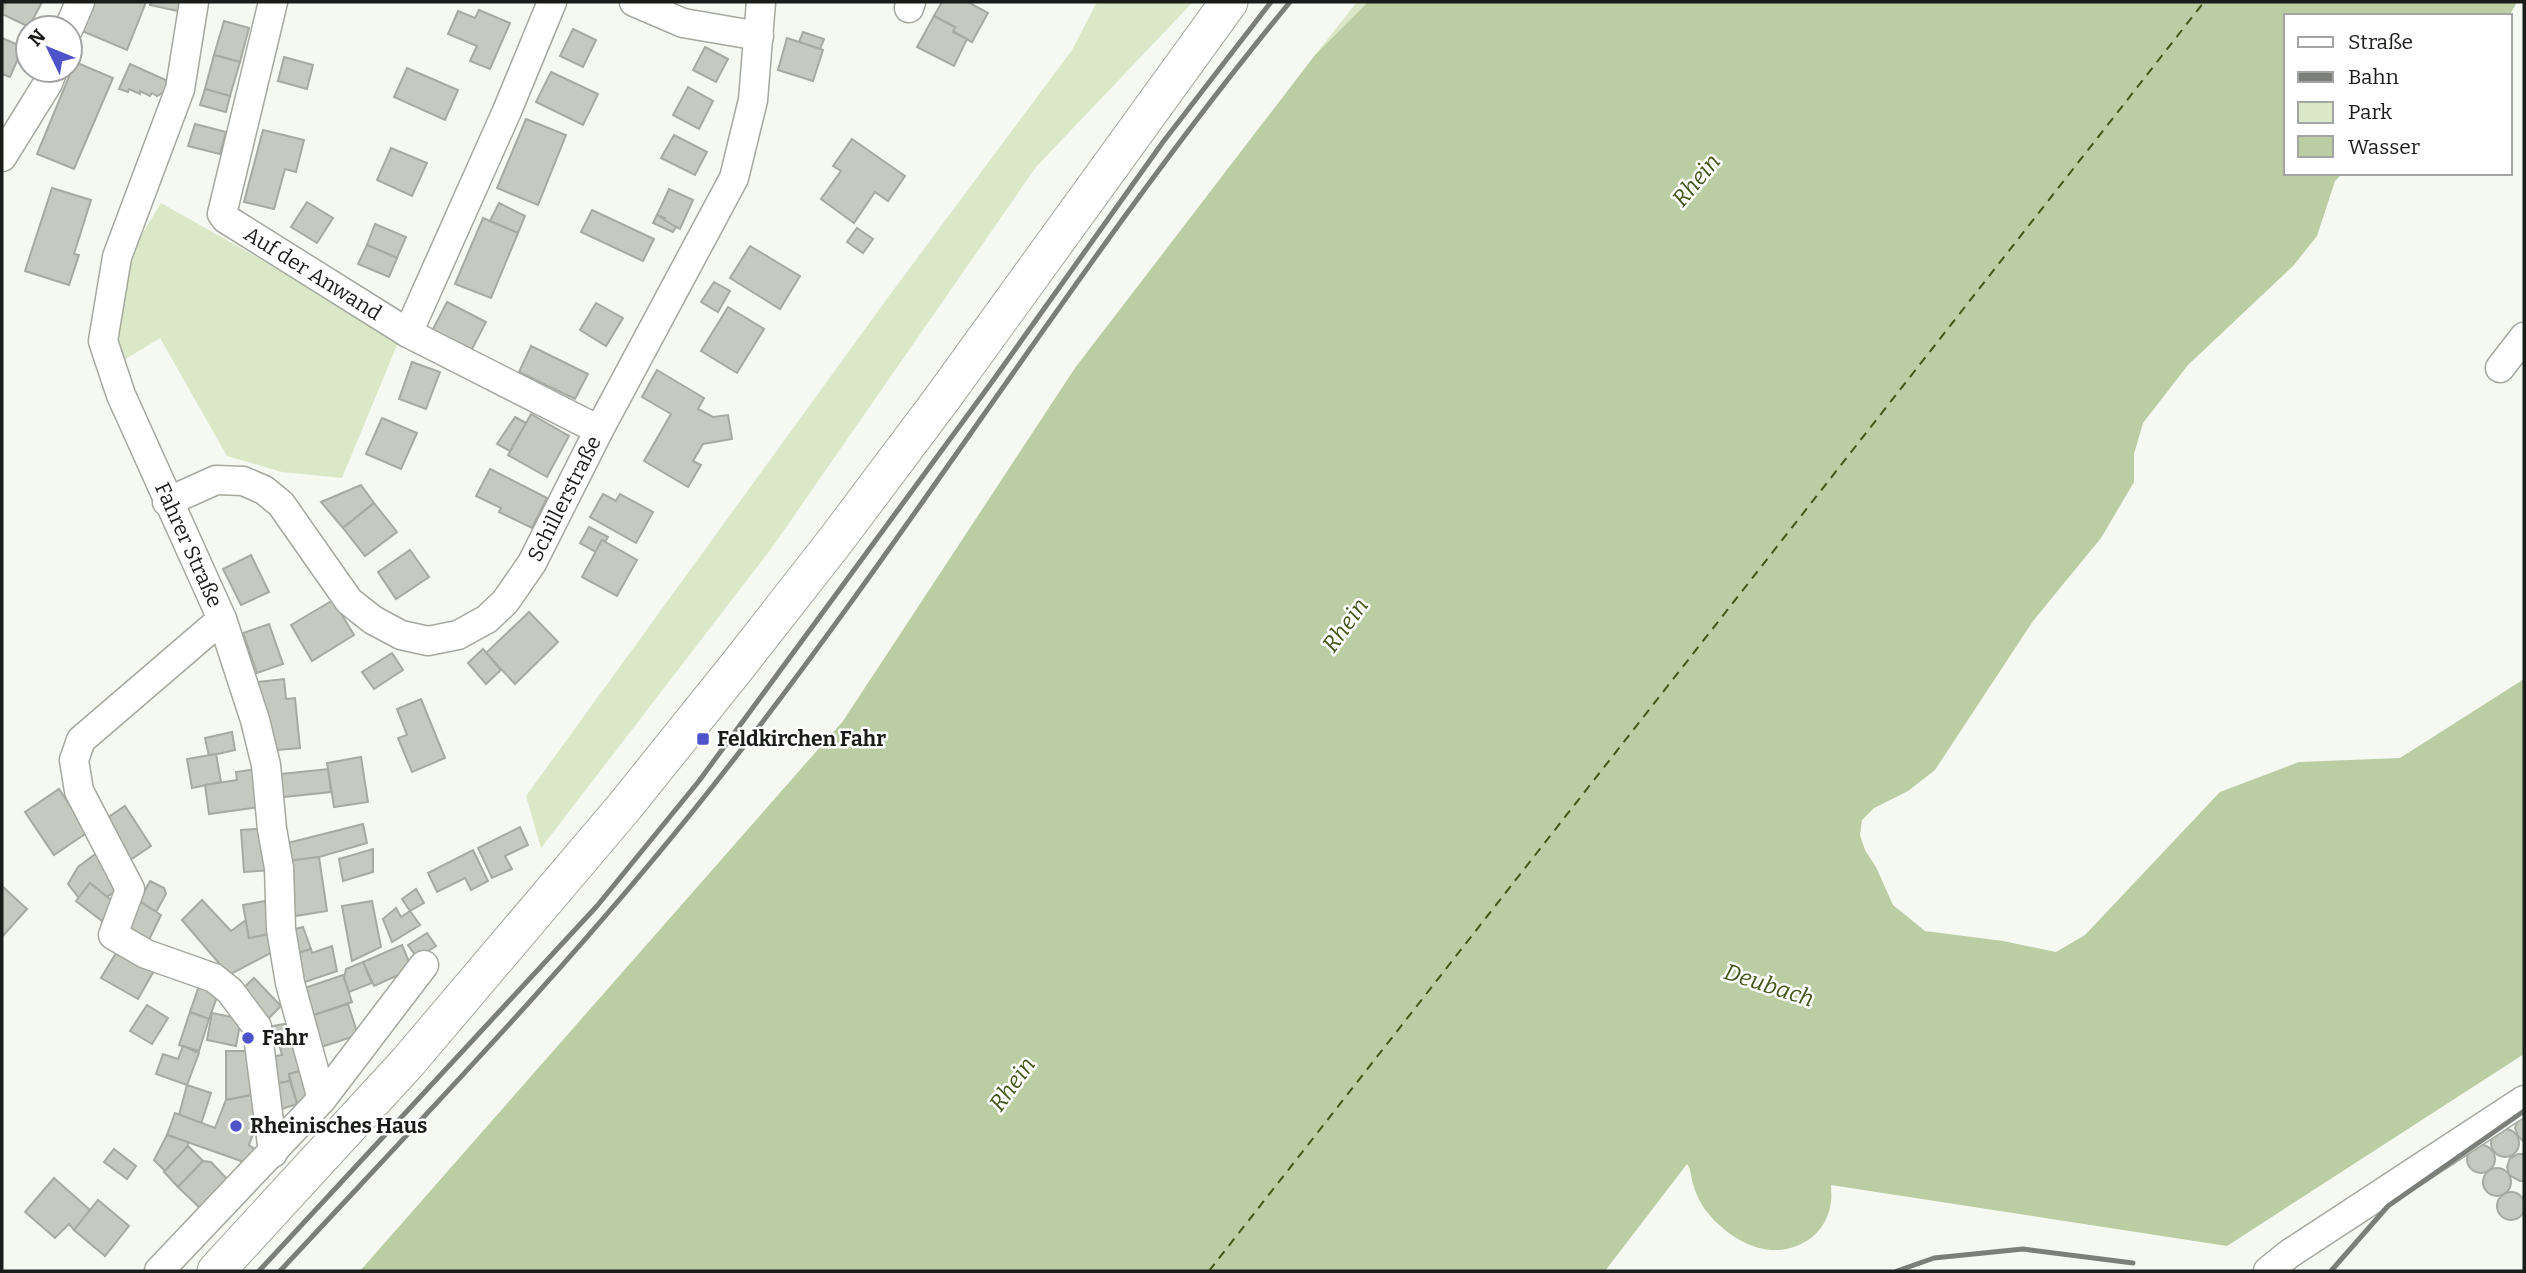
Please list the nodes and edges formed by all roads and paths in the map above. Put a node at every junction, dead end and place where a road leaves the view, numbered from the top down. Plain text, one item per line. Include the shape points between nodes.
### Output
1 (194, 2) edge
2 (273, 2) edge
3 (552, 2) edge
4 (634, 2) edge
5 (761, 2) edge
6 (1230, 2) edge
7 (759, 36) junction
8 (47, 84) edge
9 (3, 153) edge
10 (408, 333) junction
11 (2524, 337) edge
12 (2500, 368) dead end
13 (599, 430) junction
14 (167, 502) junction
15 (222, 619) junction
16 (424, 965) dead end
17 (322, 1098) junction
18 (2524, 1100) edge
19 (272, 1153) junction
20 (159, 1271) edge
21 (216, 1271) edge
22 (2268, 1271) edge

1 - 14 street, Fahrer Straße via 180,89 117,257 103,341
2 - 10 street, Auf der Anwand via 222,214
3 - 10 street
4 - 7 street via 682,23
5 - 7 street, Schillerstraße
6 - 21 main road via 836,540 625,806 408,1062
7 - 13 street, Schillerstraße via 753,100 734,178
8 - 9 street
10 - 13 street, Auf der Anwand
11 - 12 street
13 - 14 street, Schillerstraße via 532,563 505,602 487,619 458,635 428,641 401,635 349,601 281,504 264,489 243,481 216,480
14 - 15 street, Fahrer Straße
15 - 17 street, Fahrer Straße via 266,765 290,983
15 - 19 street via 81,740 74,760 79,791 130,889 113,935 146,954 214,978 250,1017 257,1027
16 - 17 street
17 - 19 street
18 - 22 street
19 - 20 street

